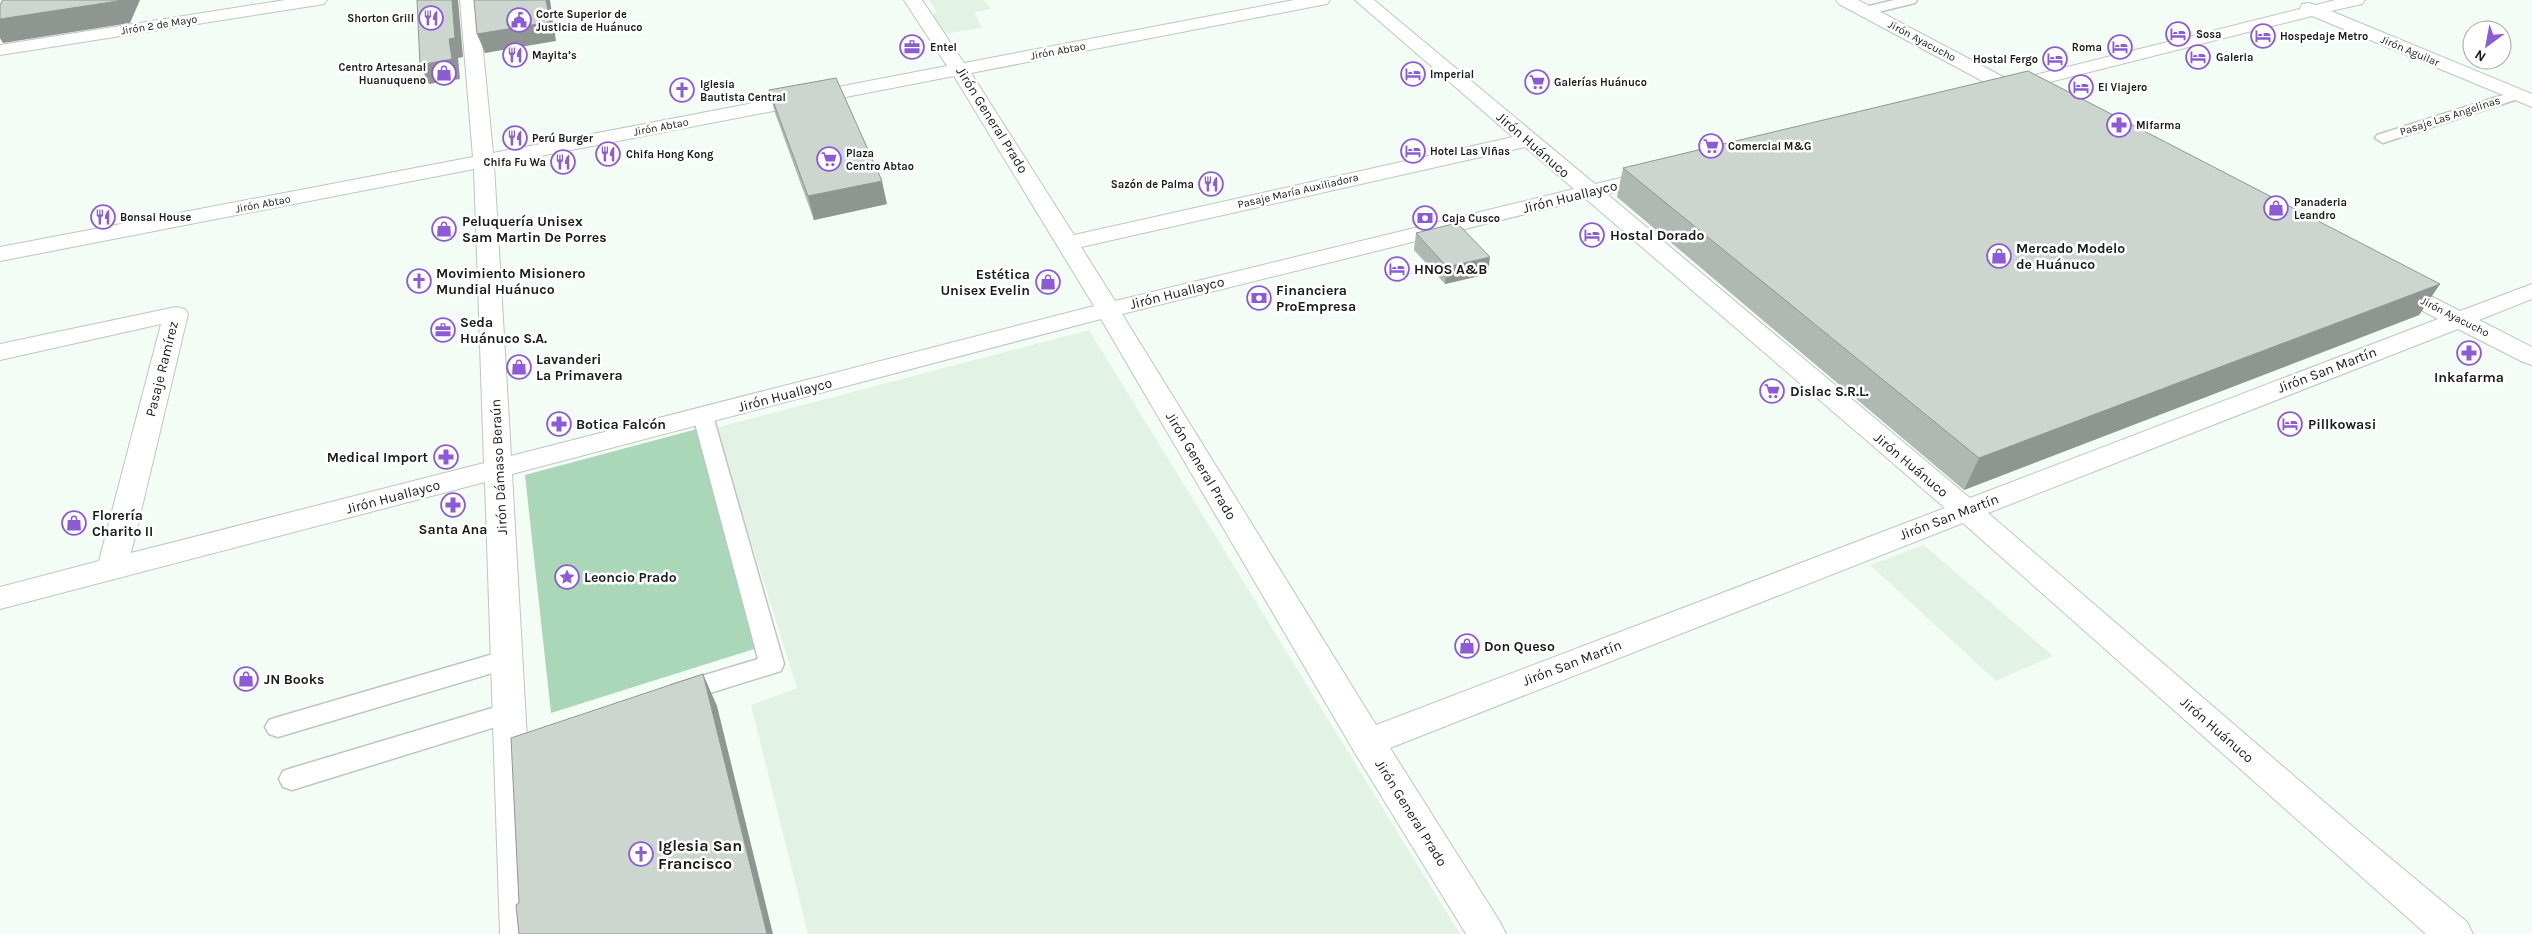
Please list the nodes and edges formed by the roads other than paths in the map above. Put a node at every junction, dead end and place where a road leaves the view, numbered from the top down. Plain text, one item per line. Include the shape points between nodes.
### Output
1 (318, 0) edge
2 (469, 0) edge
3 (913, 0) edge
4 (1321, 0) edge
5 (1364, 0) edge
6 (1845, 0) edge
7 (1910, 0) edge
8 (2288, 0) edge
9 (2356, 0) edge
10 (2312, 10) junction
11 (1866, 11) junction
12 (0, 50) edge
13 (960, 70) junction
14 (2009, 87) junction
15 (1981, 94) edge
16 (2524, 98) edge
17 (2044, 105) edge
18 (2383, 138) dead end
19 (1527, 140) junction
20 (484, 162) junction
21 (1674, 171) edge
22 (1588, 192) junction
23 (1069, 243) junction
24 (0, 254) edge
25 (2379, 278) edge
26 (2532, 291) edge
27 (1108, 310) junction
28 (2458, 319) junction
29 (0, 352) edge
30 (2532, 357) edge
31 (703, 416) junction
32 (499, 470) junction
33 (1966, 510) junction
34 (112, 570) junction
35 (0, 598) edge
36 (507, 659) junction
37 (661, 698) edge
38 (509, 713) junction
39 (278, 727) dead end
40 (1367, 743) junction
41 (292, 780) dead end
42 (519, 934) edge
43 (1487, 934) edge
44 (2454, 934) edge

1 - 12 street, Jirón 2 de Mayo
2 - 20 street, Jirón Dámaso Beraún
3 - 13 street, Jirón General Prado
4 - 13 street, Jirón Abtao
5 - 19 street, Jirón Huánuco
6 - 11 street, Jirón Ayacucho
7 - 11 lane
8 - 10 street, Jirón Aguilar
9 - 10 street
10 - 14 street
10 - 16 street, Jirón Aguilar
11 - 14 street, Jirón Ayacucho
13 - 20 street, Jirón Abtao
13 - 23 street, Jirón General Prado
14 - 15 street
14 - 17 street, Jirón Ayacucho
16 - 18 lane, Pasaje Las Angelinas
19 - 22 street, Jirón Huánuco
19 - 23 street, Pasaje María Auxiliadora
20 - 24 street, Jirón Abtao
20 - 32 street, Jirón Dámaso Beraún
21 - 22 street, Jirón Huallayco
22 - 27 street, Jirón Huallayco
22 - 33 street, Jirón Huánuco
23 - 27 street, Jirón General Prado
25 - 28 street, Jirón Ayacucho
26 - 28 street, Jirón San Martín
27 - 31 street, Jirón Huallayco
27 - 40 street, Jirón General Prado
28 - 30 street, Jirón Ayacucho
28 - 33 street, Jirón San Martín
29 - 34 street, Pasaje Ramírez via 176,314
31 - 32 street, Jirón Huallayco
31 - 37 lane via 772,664
32 - 34 street, Jirón Huallayco
32 - 36 street, Jirón Dámaso Beraún
33 - 40 street, Jirón San Martín
33 - 44 street, Jirón Huánuco
34 - 35 street, Jirón Huallayco
36 - 38 street, Jirón Dámaso Beraún
36 - 39 lane
38 - 41 lane
38 - 42 street, Jirón Dámaso Beraún via 520,742
40 - 43 street, Jirón General Prado

